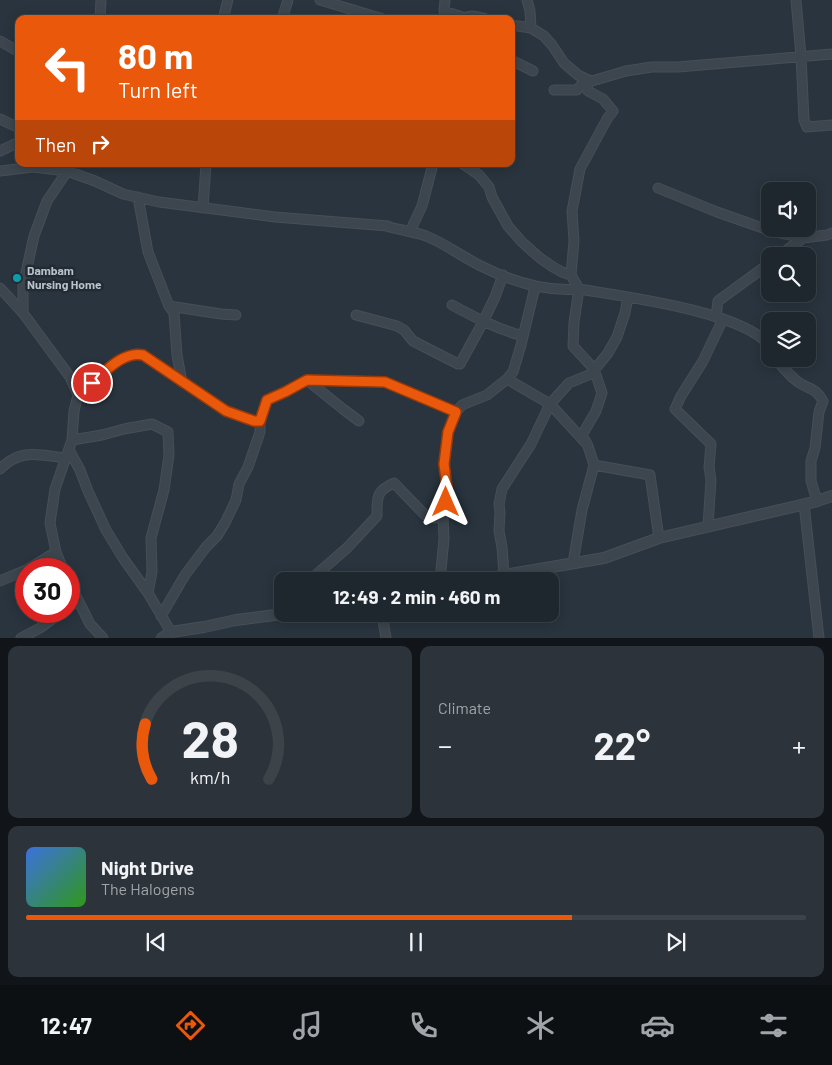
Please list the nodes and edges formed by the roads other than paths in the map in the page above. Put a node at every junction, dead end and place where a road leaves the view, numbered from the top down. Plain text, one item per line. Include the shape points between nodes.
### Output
1 (101, 0) edge
2 (228, 0) edge
3 (288, 0) edge
4 (445, 0) edge
5 (527, 0) edge
6 (796, 0) edge
7 (324, 1) edge
8 (100, 15) edge
9 (224, 15) edge
10 (283, 15) edge
11 (370, 15) edge
12 (456, 15) edge
13 (515, 25) edge
14 (531, 28) junction
15 (0, 40) edge
16 (15, 49) edge
17 (832, 54) edge
18 (801, 56) junction
19 (515, 62) edge
20 (533, 71) dead end
21 (586, 79) junction
22 (554, 90) dead end
23 (0, 119) edge
24 (832, 125) edge
25 (15, 126) edge
26 (15, 144) edge
27 (0, 151) edge
28 (70, 167) edge
29 (206, 167) edge
30 (432, 167) edge
31 (467, 167) edge
32 (0, 171) edge
33 (658, 188) dead end
34 (138, 197) junction
35 (203, 208) junction
36 (411, 232) junction
37 (832, 234) edge
38 (803, 238) junction
39 (791, 247) edge
40 (761, 270) edge
41 (502, 275) junction
42 (571, 275) junction
43 (535, 287) junction
44 (0, 288) edge
45 (579, 289) junction
46 (628, 297) junction
47 (452, 305) dead end
48 (169, 306) junction
49 (23, 314) junction
50 (236, 315) dead end
51 (356, 315) dead end
52 (719, 318) junction
53 (483, 322) junction
54 (523, 336) junction
55 (761, 336) edge
56 (782, 367) edge
57 (594, 369) junction
58 (507, 379) junction
59 (307, 380) junction
60 (182, 382) junction
61 (78, 395) junction
62 (550, 404) junction
63 (456, 412) junction
64 (260, 421) junction
65 (359, 421) dead end
66 (72, 440) junction
67 (588, 446) junction
68 (67, 454) junction
69 (594, 464) junction
70 (0, 470) edge
71 (832, 496) edge
72 (817, 501) junction
73 (804, 504) junction
74 (443, 517) junction
75 (708, 526) junction
76 (659, 538) junction
77 (56, 552) junction
78 (46, 558) edge
79 (58, 558) edge
80 (573, 563) junction
81 (319, 572) edge
82 (441, 572) edge
83 (504, 572) edge
84 (521, 572) edge
85 (15, 574) edge
86 (0, 581) edge
87 (148, 593) junction
88 (80, 604) edge
89 (274, 615) edge
90 (162, 616) junction
91 (383, 622) edge
92 (47, 623) edge
93 (167, 634) edge
94 (21, 638) edge
95 (103, 638) edge
96 (386, 638) edge
97 (819, 638) edge

1 - 8 street
2 - 9 street
3 - 10 street
4 - 12 street via 444,11
5 - 14 street
6 - 18 street
7 - 11 street
13 - 14 street
14 - 21 street via 548,39 564,63
15 - 16 street
17 - 18 street
18 - 21 street via 652,67 592,81
18 - 24 street via 807,127
19 - 20 street
21 - 22 street via 577,90
21 - 42 street via 588,91 613,111 580,169 572,211
23 - 25 street
26 - 27 street
28 - 32 street
28 - 34 street via 123,194
28 - 49 street via 47,200 34,236 23,286
29 - 35 street
30 - 36 street
31 - 42 street via 489,187 508,226 522,242 553,267
33 - 38 street via 762,228
34 - 35 street
34 - 48 street via 148,252
35 - 36 street via 388,226
36 - 41 street via 426,236
37 - 38 street
38 - 39 street
40 - 52 street via 718,301
41 - 43 street
41 - 53 street
42 - 45 street
43 - 45 street
43 - 54 street
44 - 49 street
45 - 46 street
45 - 57 street via 573,346
46 - 52 street via 668,303
46 - 57 street via 617,337
47 - 53 street
48 - 50 street
48 - 60 street via 174,313
49 - 61 street via 70,377
51 - 53 street via 397,326 413,342 458,364
52 - 55 street
52 - 75 street via 703,361 675,409 710,444
53 - 54 street
54 - 58 street via 513,372
56 - 72 street via 819,393 823,401 811,461 811,481
57 - 62 street via 591,374 569,383
57 - 67 street via 602,393 596,412 582,435
58 - 62 street
58 - 63 street via 487,395 462,405
59 - 63 street via 385,382
59 - 64 street via 267,400
59 - 65 street
60 - 61 street via 143,355 136,354 119,360
60 - 64 street via 226,411
61 - 66 street
62 - 67 street
62 - 83 street via 531,444 502,489 499,530
63 - 74 street via 448,432 444,464 447,488
64 - 90 street via 260,432 248,467 225,523 185,575
66 - 68 street
66 - 87 street via 152,424 168,432 169,455 164,490 151,538 152,572
67 - 69 street
68 - 70 street via 28,454 10,459
68 - 77 street via 55,489 50,523
68 - 87 street via 80,470 106,530
69 - 76 street via 650,475
69 - 80 street
71 - 72 street
72 - 73 street
73 - 75 street
73 - 97 street
74 - 81 street via 425,515 394,483 384,487 377,498 377,516
74 - 82 street
75 - 76 street
76 - 80 street via 604,558
77 - 78 street
77 - 79 street
80 - 84 street
85 - 86 street
87 - 90 street
88 - 95 street via 90,624
89 - 93 street
90 - 93 street
91 - 96 street
92 - 94 street

